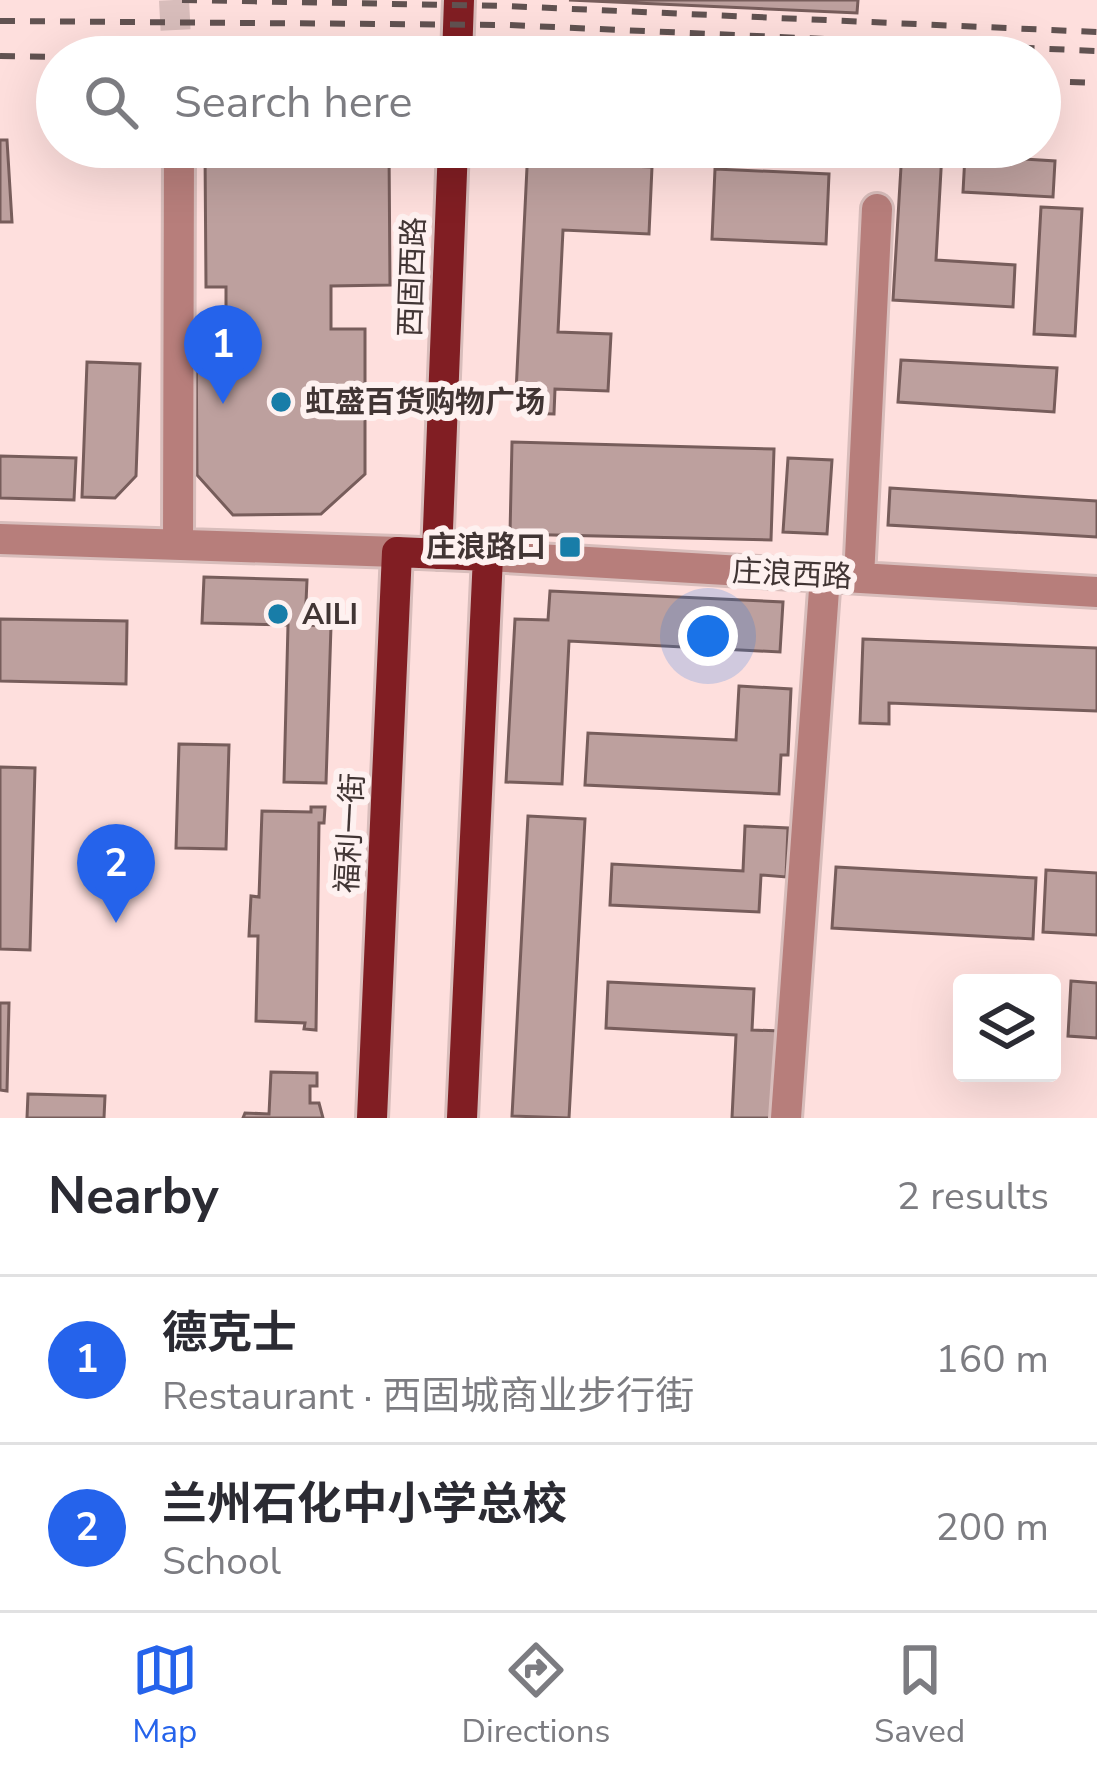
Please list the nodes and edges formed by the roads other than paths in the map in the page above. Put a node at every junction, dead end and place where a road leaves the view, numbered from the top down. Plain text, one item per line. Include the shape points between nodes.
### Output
1 (459, 0) edge
2 (458, 36) edge
3 (179, 168) edge
4 (452, 168) edge
5 (877, 209) dead end
6 (0, 539) edge
7 (178, 545) junction
8 (397, 552) junction
9 (436, 554) junction
10 (488, 556) junction
11 (825, 576) junction
12 (859, 578) junction
13 (1097, 592) edge
14 (372, 1118) edge
15 (461, 1118) edge
16 (786, 1118) edge

1 - 2 main road
3 - 7 street
4 - 9 main road, 西固西路
5 - 12 street
6 - 7 street
7 - 8 street
8 - 9 main road
8 - 14 main road, 福利一街
9 - 10 main road
10 - 11 street, 庄浪西路
10 - 15 main road
11 - 12 street, 庄浪西路
11 - 16 street
12 - 13 street, 庄浪西路

